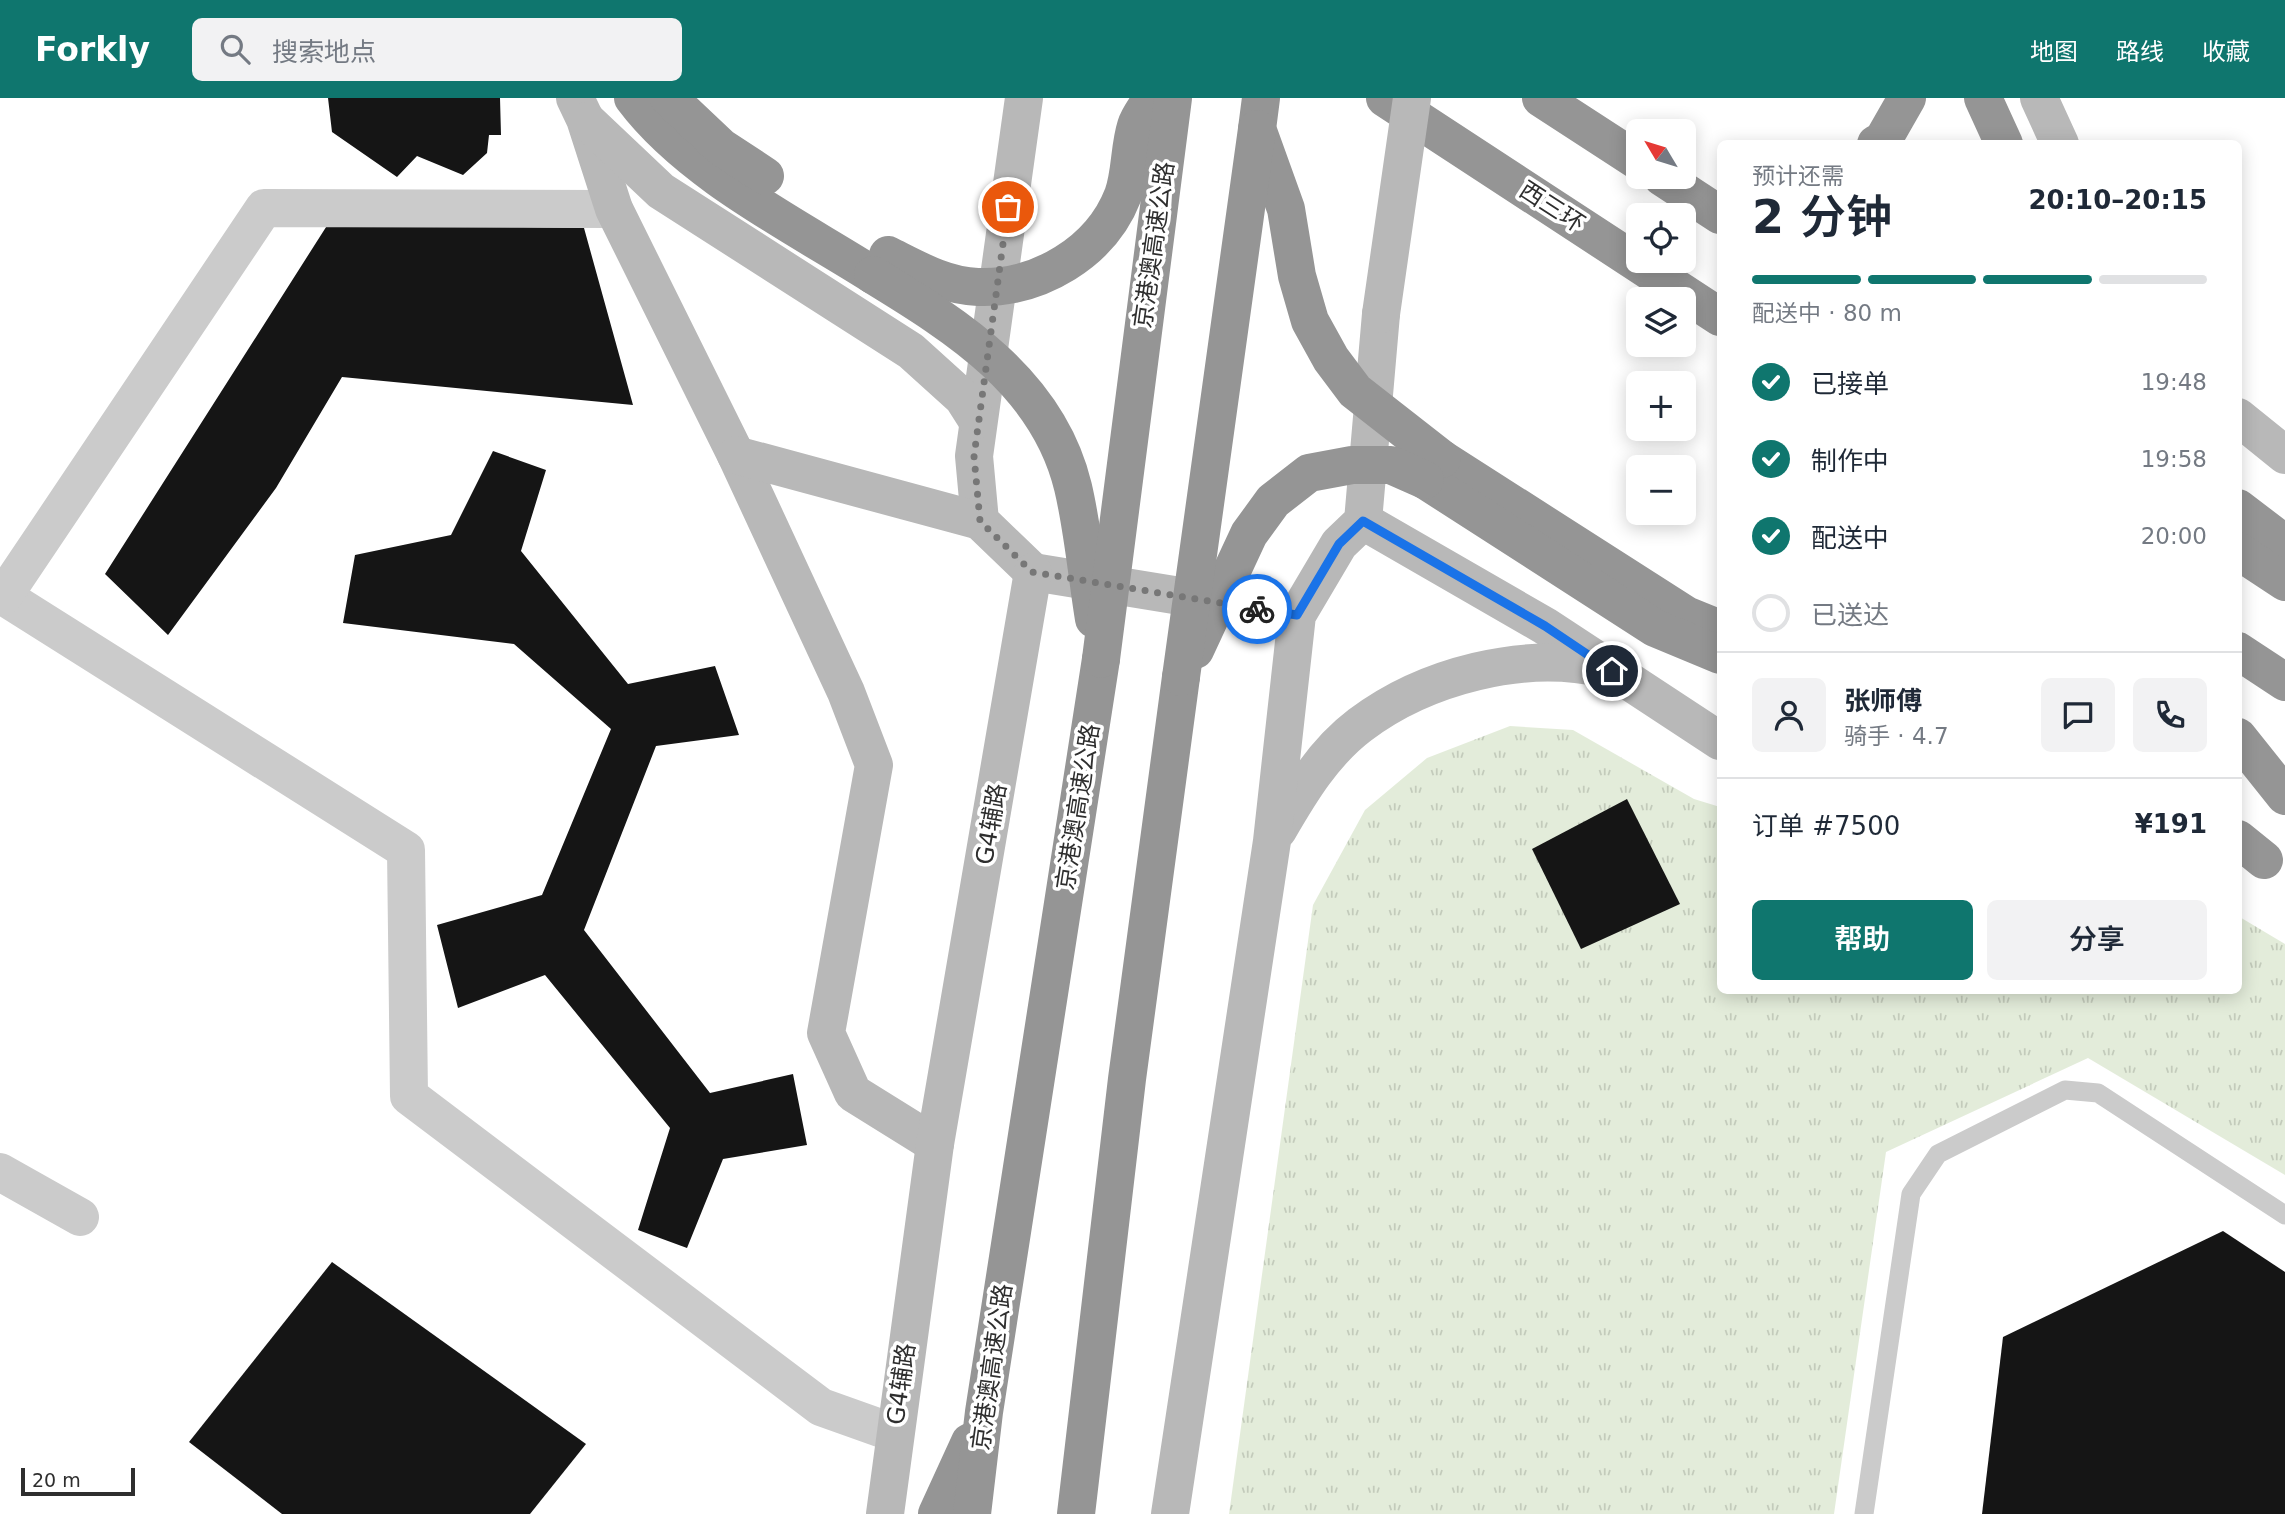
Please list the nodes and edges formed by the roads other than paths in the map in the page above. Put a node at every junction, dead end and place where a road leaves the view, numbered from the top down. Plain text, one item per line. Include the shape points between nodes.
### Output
1 (633, 98) edge
2 (669, 98) edge
3 (1024, 98) edge
4 (1152, 98) edge
5 (1173, 98) edge
6 (1385, 98) edge
7 (1412, 98) edge
8 (1541, 98) edge
9 (1908, 98) edge
10 (1983, 98) edge
11 (2039, 98) edge
12 (580, 109) edge
13 (1259, 114) edge
14 (1883, 140) edge
15 (2002, 140) edge
16 (2058, 140) edge
17 (1626, 153) edge
18 (1685, 189) edge
19 (1711, 203) edge
20 (614, 209) junction
21 (880, 265) junction
22 (1717, 315) edge
23 (977, 420) junction
24 (2242, 420) edge
25 (736, 455) junction
26 (2285, 455) edge
27 (1433, 469) junction
28 (2242, 511) edge
29 (980, 521) junction
30 (1363, 521) junction
31 (2285, 544) edge
32 (2242, 554) edge
33 (1032, 572) junction
34 (2285, 582) edge
35 (2, 596) edge
36 (1297, 615) junction
37 (1717, 628) edge
38 (1717, 654) edge
39 (2242, 654) edge
40 (1101, 659) junction
41 (1612, 671) junction
42 (1181, 677) junction
43 (2285, 681) edge
44 (1717, 739) edge
45 (2242, 742) edge
46 (2285, 796) edge
47 (1272, 841) junction
48 (935, 1144) junction
49 (0, 1172) edge
50 (2285, 1215) edge
51 (80, 1217) dead end
52 (984, 1412) junction
53 (894, 1433) junction
54 (885, 1514) edge
55 (937, 1514) edge
56 (972, 1514) edge
57 (1076, 1514) edge
58 (1170, 1514) edge
59 (1864, 1514) edge

1 - 21 highway via 699,164
2 - 21 highway via 721,147
3 - 23 street
4 - 21 highway, bridge via 1136,124 1124,193 1109,222 1065,265 1035,278 978,287
5 - 40 highway, 京港澳高速公路, bridge
6 - 22 highway, 西三环
7 - 30 street, bridge via 1381,314
8 - 17 highway
9 - 14 highway
10 - 15 highway
11 - 16 street
12 - 20 street
12 - 23 street via 661,191 911,351 963,398
13 - 27 highway, bridge via 1310,321 1355,391
13 - 42 highway, bridge
18 - 19 highway
20 - 25 street
20 - 35 street via 264,208
21 - 40 highway, bridge via 1006,369 1053,435 1073,487
23 - 29 street via 974,456
24 - 26 street
25 - 29 street
25 - 48 street via 846,692 874,765 825,1033 853,1093
27 - 37 highway via 1686,615
27 - 38 highway via 1655,628
27 - 42 highway, bridge via 1352,465 1309,473 1273,501 1249,534
28 - 31 highway
29 - 33 street
30 - 36 street via 1339,544
30 - 41 street via 1545,626
32 - 34 highway
33 - 36 street
33 - 48 street, G4辅路
35 - 53 street via 406,849 409,1096 821,1407
36 - 47 street
39 - 43 highway
40 - 52 highway, 京港澳高速公路
41 - 44 street
41 - 47 street via 1571,664 1509,665 1450,680 1399,700 1359,726 1324,759
42 - 57 highway
45 - 46 highway
47 - 58 street
48 - 53 street, G4辅路
49 - 51 street
50 - 59 lane via 2098,1093 2065,1090 1938,1154 1911,1194
52 - 55 highway
52 - 56 highway, 京港澳高速公路
53 - 54 street, G4辅路

